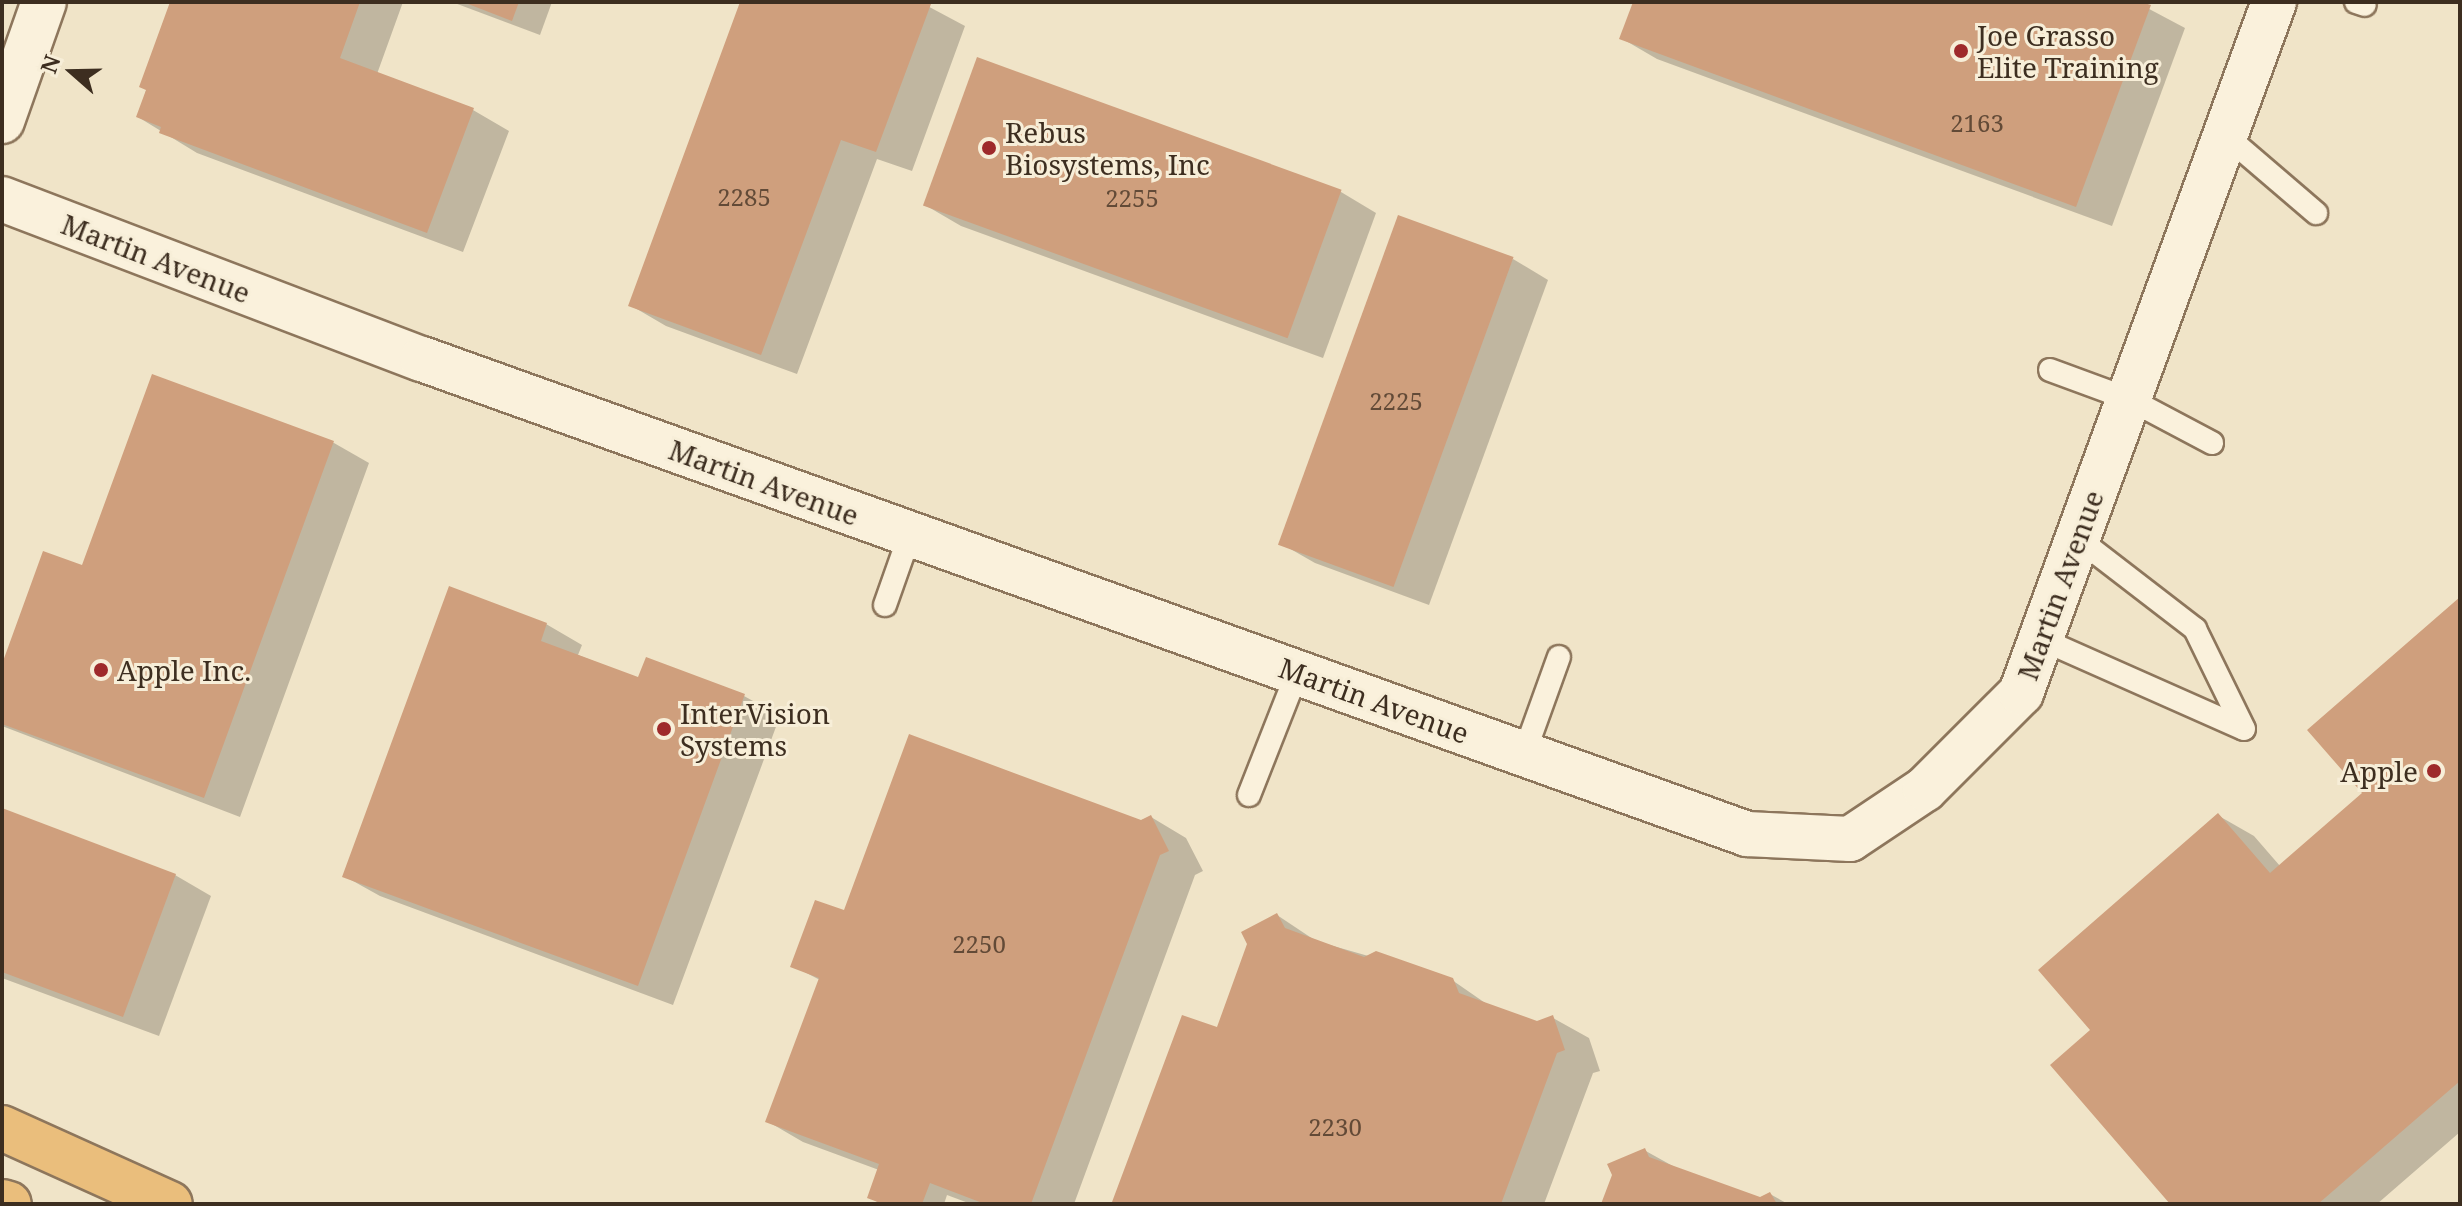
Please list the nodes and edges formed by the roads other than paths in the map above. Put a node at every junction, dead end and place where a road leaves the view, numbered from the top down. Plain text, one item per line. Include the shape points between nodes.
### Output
1 (44, 2) edge
2 (2274, 2) edge
3 (2, 121) edge
4 (2225, 135) junction
5 (2, 199) edge
6 (2316, 213) dead end
7 (2050, 370) dead end
8 (2129, 399) junction
9 (2212, 443) dead end
10 (910, 534) junction
11 (2077, 538) junction
12 (885, 605) dead end
13 (2041, 639) junction
14 (1559, 657) dead end
15 (1297, 673) junction
16 (1524, 754) junction
17 (1249, 795) dead end
18 (2, 1128) edge
19 (2, 1202) edge
20 (9, 1204) edge
21 (170, 1204) edge

1 - 3 street
2 - 4 street, Martin Avenue
4 - 6 lane
4 - 8 street, Martin Avenue
5 - 10 street, Martin Avenue via 422,359
7 - 8 lane
8 - 9 lane
8 - 11 street, Martin Avenue
10 - 12 lane
10 - 15 street, Martin Avenue
11 - 13 street, Martin Avenue
11 - 13 lane via 2195,629 2244,729
13 - 16 street, Martin Avenue via 2021,693 1925,789 1850,839 1747,834
14 - 16 lane
15 - 16 street, Martin Avenue
15 - 17 lane
18 - 21 highway
19 - 20 highway

